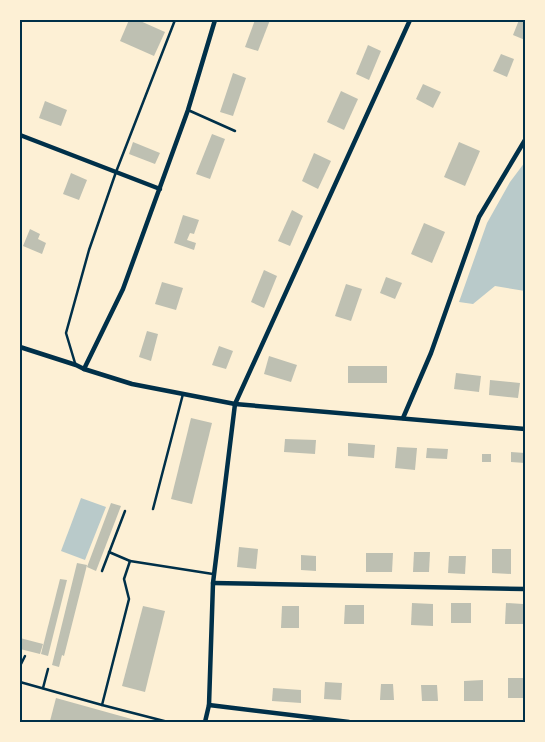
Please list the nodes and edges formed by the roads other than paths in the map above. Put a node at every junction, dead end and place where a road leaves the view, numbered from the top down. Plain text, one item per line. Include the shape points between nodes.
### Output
1 (175, 20) edge
2 (215, 20) edge
3 (410, 20) edge
4 (188, 110) junction
5 (235, 131) dead end
6 (20, 135) edge
7 (525, 140) edge
8 (116, 172) junction
9 (160, 189) junction
10 (20, 347) edge
11 (76, 365) junction
12 (84, 369) junction
13 (183, 394) junction
14 (235, 404) junction
15 (403, 418) junction
16 (525, 429) edge
17 (153, 510) dead end
18 (125, 511) dead end
19 (109, 552) junction
20 (130, 561) junction
21 (102, 571) dead end
22 (214, 574) junction
23 (213, 583) junction
24 (525, 589) edge
25 (25, 656) dead end
26 (20, 666) edge
27 (48, 669) dead end
28 (20, 682) edge
29 (43, 688) junction
30 (209, 705) junction
31 (102, 706) junction
32 (168, 722) edge
33 (205, 722) edge
34 (349, 722) edge

1 - 8 lane
2 - 4 street
3 - 14 street
4 - 5 lane
4 - 9 street
6 - 8 street
7 - 15 street via 479,217 431,353
8 - 9 street
8 - 11 lane via 89,250 66,333
9 - 12 street via 123,289
10 - 11 street
11 - 12 street
12 - 13 street via 132,384
13 - 14 street
13 - 17 lane
14 - 15 street
14 - 22 street
15 - 16 street
18 - 19 lane
19 - 20 lane
19 - 21 lane
20 - 22 lane
20 - 31 lane via 124,579 129,599
22 - 23 street
23 - 24 street
23 - 30 street
25 - 26 lane
27 - 29 lane
28 - 29 lane
29 - 31 lane
30 - 33 street
30 - 34 street
31 - 32 lane

